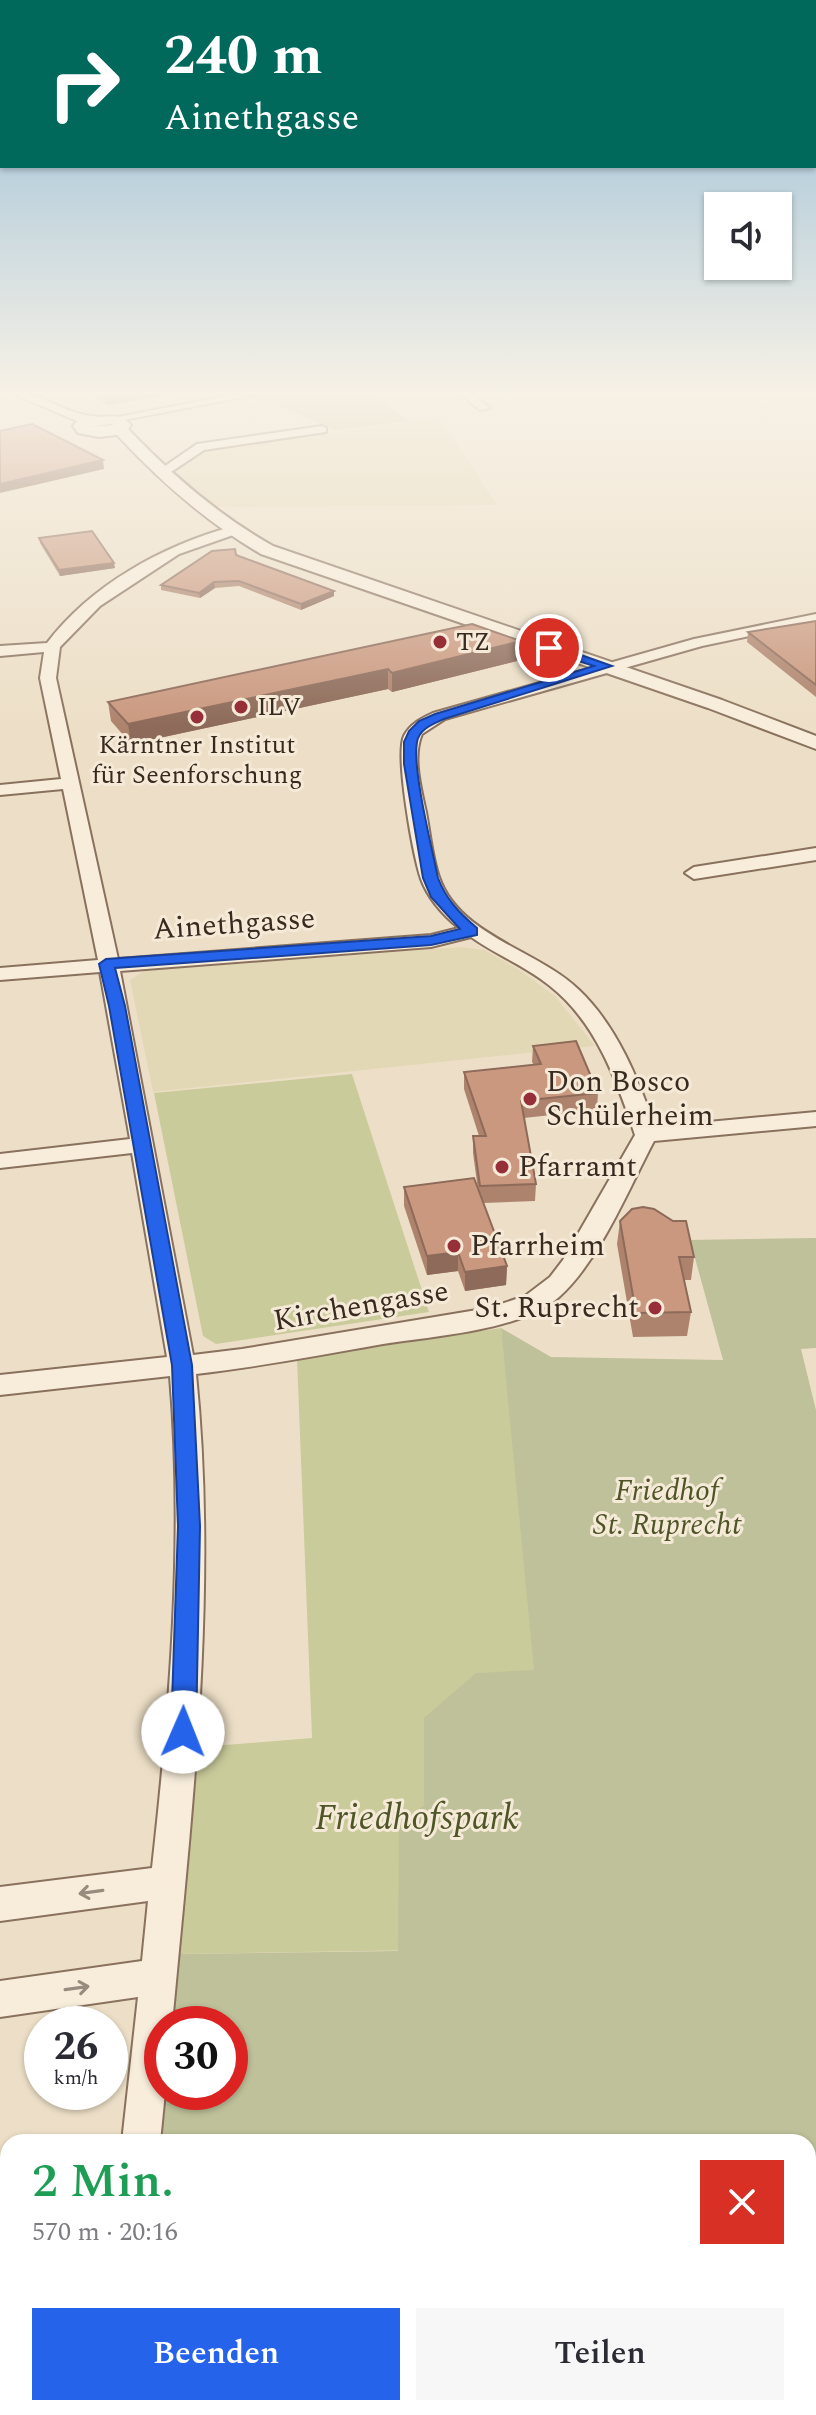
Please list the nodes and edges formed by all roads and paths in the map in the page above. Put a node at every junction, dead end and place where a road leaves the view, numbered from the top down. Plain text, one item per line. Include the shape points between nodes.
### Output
1 (196, 502) edge
2 (231, 531) junction
3 (816, 618) edge
4 (52, 647) junction
5 (0, 651) edge
6 (606, 666) junction
7 (816, 743) edge
8 (71, 783) junction
9 (0, 790) edge
10 (816, 854) edge
11 (694, 873) dead end
12 (472, 931) junction
13 (106, 964) junction
14 (0, 974) edge
15 (816, 1119) edge
16 (646, 1135) junction
17 (143, 1145) junction
18 (0, 1161) edge
19 (182, 1365) junction
20 (0, 1385) edge
21 (168, 1882) junction
22 (0, 1904) edge
23 (158, 1976) junction
24 (0, 1999) edge
25 (142, 2134) edge

1 - 2 street
2 - 4 street via 188,545 129,578
2 - 6 street via 267,550 378,590
3 - 6 street
4 - 5 street
4 - 8 street via 48,678
6 - 7 street
6 - 12 street via 439,716 415,731 411,764 430,878 454,917
8 - 9 street
8 - 13 street
10 - 11 street
12 - 13 street, Ainethgasse via 431,941
12 - 16 street via 572,995 619,1063
13 - 14 street, Ainethgasse
13 - 17 street
15 - 16 street
16 - 19 street, Kirchengasse via 569,1270 549,1293 515,1310
17 - 18 street
17 - 19 street
19 - 20 street, Kirchengasse
19 - 21 street via 189,1542 183,1732
21 -> 22 street
21 - 23 street
24 -> 23 street
23 - 25 street

